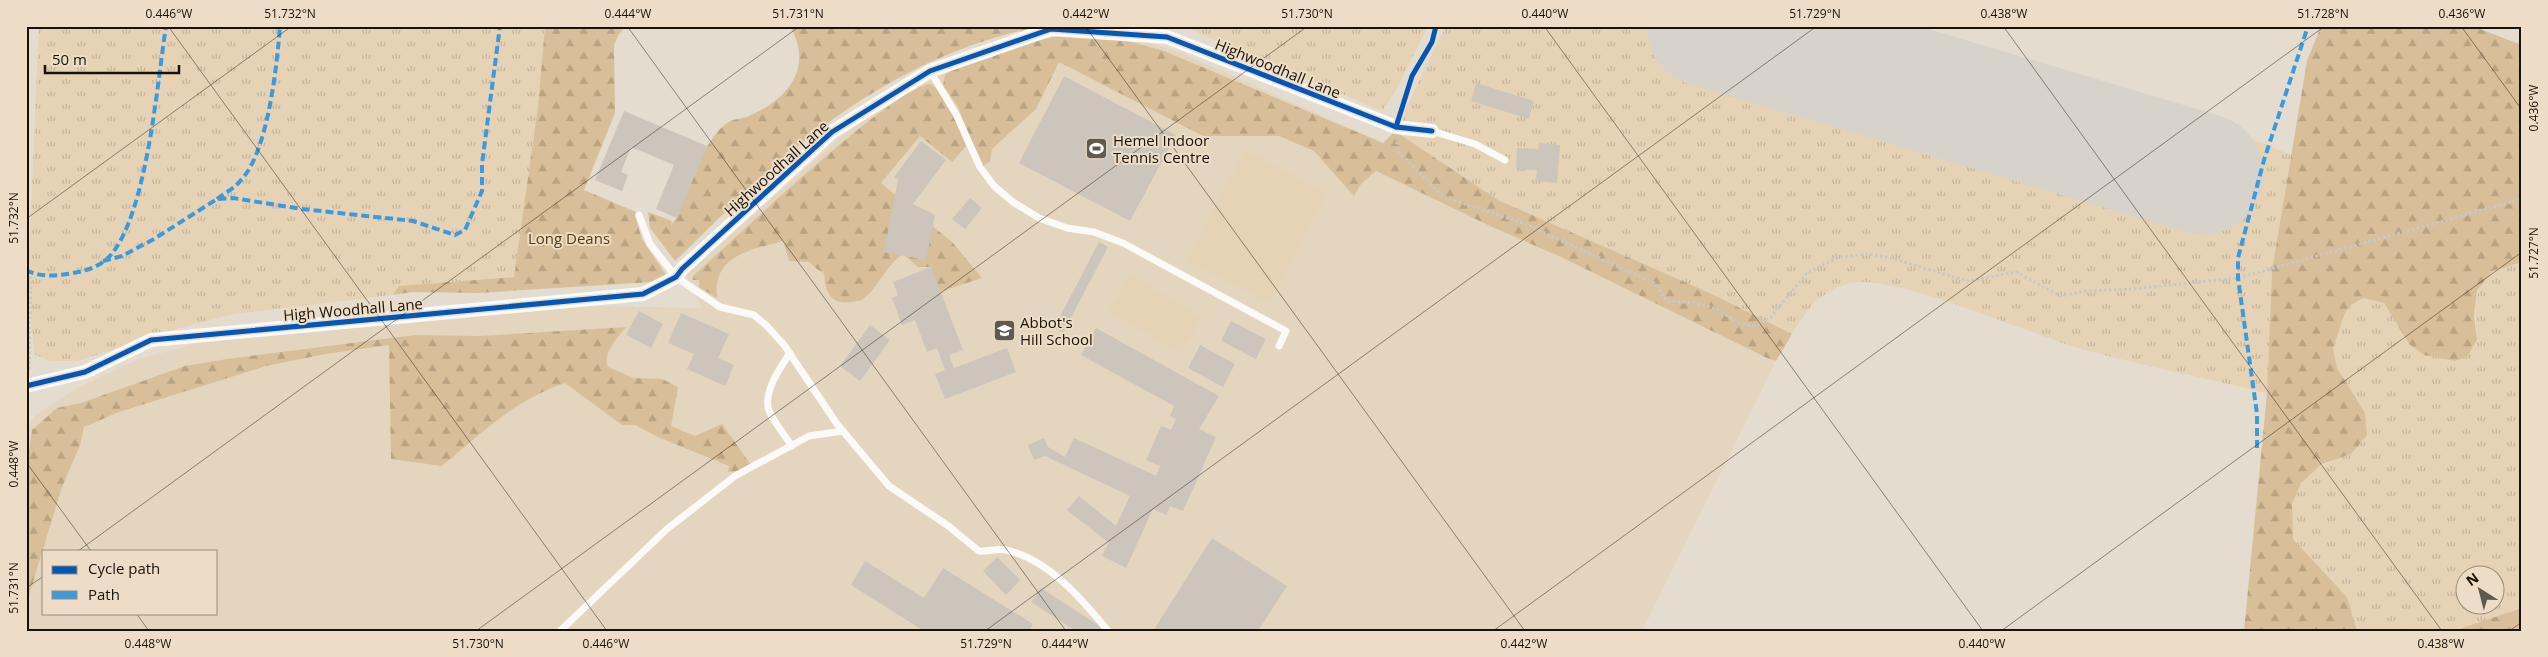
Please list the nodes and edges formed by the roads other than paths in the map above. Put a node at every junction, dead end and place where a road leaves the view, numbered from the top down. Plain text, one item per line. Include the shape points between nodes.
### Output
1 (930, 71) junction
2 (1432, 131) joint
3 (1506, 160) dead end
4 (639, 215) dead end
5 (680, 273) junction
6 (1279, 346) dead end
7 (790, 353) junction
8 (28, 386) edge
9 (843, 431) junction
10 (792, 446) junction
11 (560, 631) edge
12 (1108, 631) edge

1 - 2 street, Highwoodhall Lane via 1051,29 1166,37 1396,127
1 - 5 street, Highwoodhall Lane via 832,132
1 - 6 lane via 956,114 980,167 994,186 1014,202 1039,218 1067,228 1094,232 1156,259 1286,331
2 - 3 lane via 1476,144
4 - 5 lane via 650,244
5 - 7 lane via 720,306 754,315
5 - 8 street, High Woodhall Lane via 643,294 151,340 85,372
7 - 9 lane
7 - 10 lane via 776,374 768,409
9 - 10 lane via 809,436
9 - 12 lane via 889,486 903,497 979,551 1006,550 1035,562 1068,587
10 - 11 lane via 734,476 667,529

